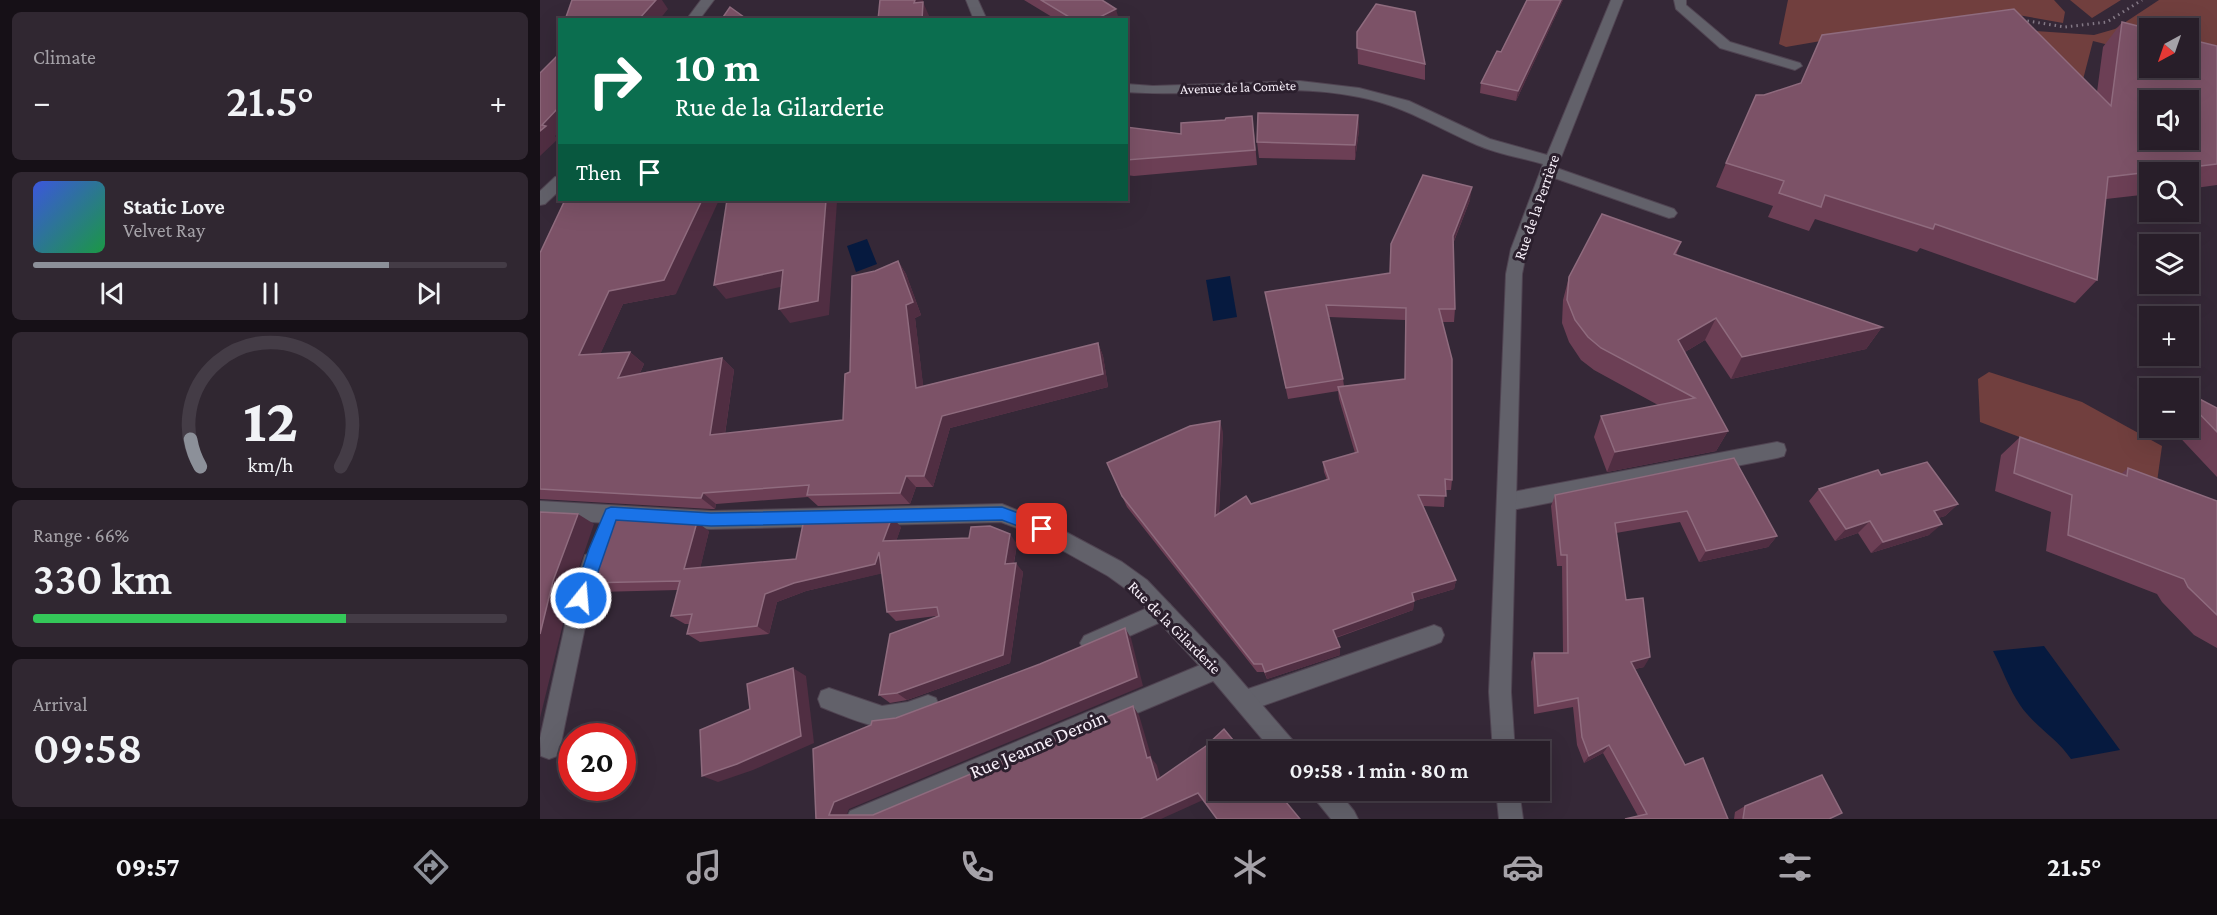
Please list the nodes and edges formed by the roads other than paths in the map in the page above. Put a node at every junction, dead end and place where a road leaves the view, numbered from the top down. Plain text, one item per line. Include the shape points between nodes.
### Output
1 (708, 0) edge
2 (972, 0) edge
3 (1617, 0) edge
4 (1680, 0) edge
5 (694, 18) edge
6 (980, 18) edge
7 (1795, 66) dead end
8 (1128, 88) edge
9 (1550, 166) junction
10 (558, 184) edge
11 (540, 200) edge
12 (1669, 213) dead end
13 (1777, 450) dead end
14 (1507, 502) junction
15 (540, 510) edge
16 (605, 528) junction
17 (1163, 611) junction
18 (1434, 635) dead end
19 (1069, 652) edge
20 (1217, 669) junction
21 (951, 697) edge
22 (829, 699) dead end
23 (1245, 701) junction
24 (1279, 741) edge
25 (1503, 741) edge
26 (549, 748) dead end
27 (1331, 801) edge
28 (1509, 801) edge
29 (858, 819) edge
30 (1346, 819) edge
31 (1511, 819) edge

1 - 5 street
2 - 6 street
3 - 9 street, Rue de la Perrière
4 - 7 street via 1680,6 1725,45
8 - 9 street, Avenue de la Comète via 1300,85 1359,92 1404,104 1485,143
9 - 12 street, Avenue de la Comète
9 - 14 street, Rue de la Perrière via 1518,249 1514,274
10 - 11 street
13 - 14 street
14 - 25 street via 1500,692
15 - 16 street, Rue de la Gilarderie
16 - 17 street, Rue de la Gilarderie via 711,520 1002,513 1042,529 1115,570 1140,587
16 - 26 street via 581,598
17 - 19 street
17 - 20 street, Rue de la Gilarderie
18 - 23 street
20 - 23 street, Rue de la Gilarderie
20 - 29 street, Rue Jeanne Deroin
21 - 22 street via 908,713 882,717
23 - 24 street, Rue de la Gilarderie
27 - 30 street
28 - 31 street

